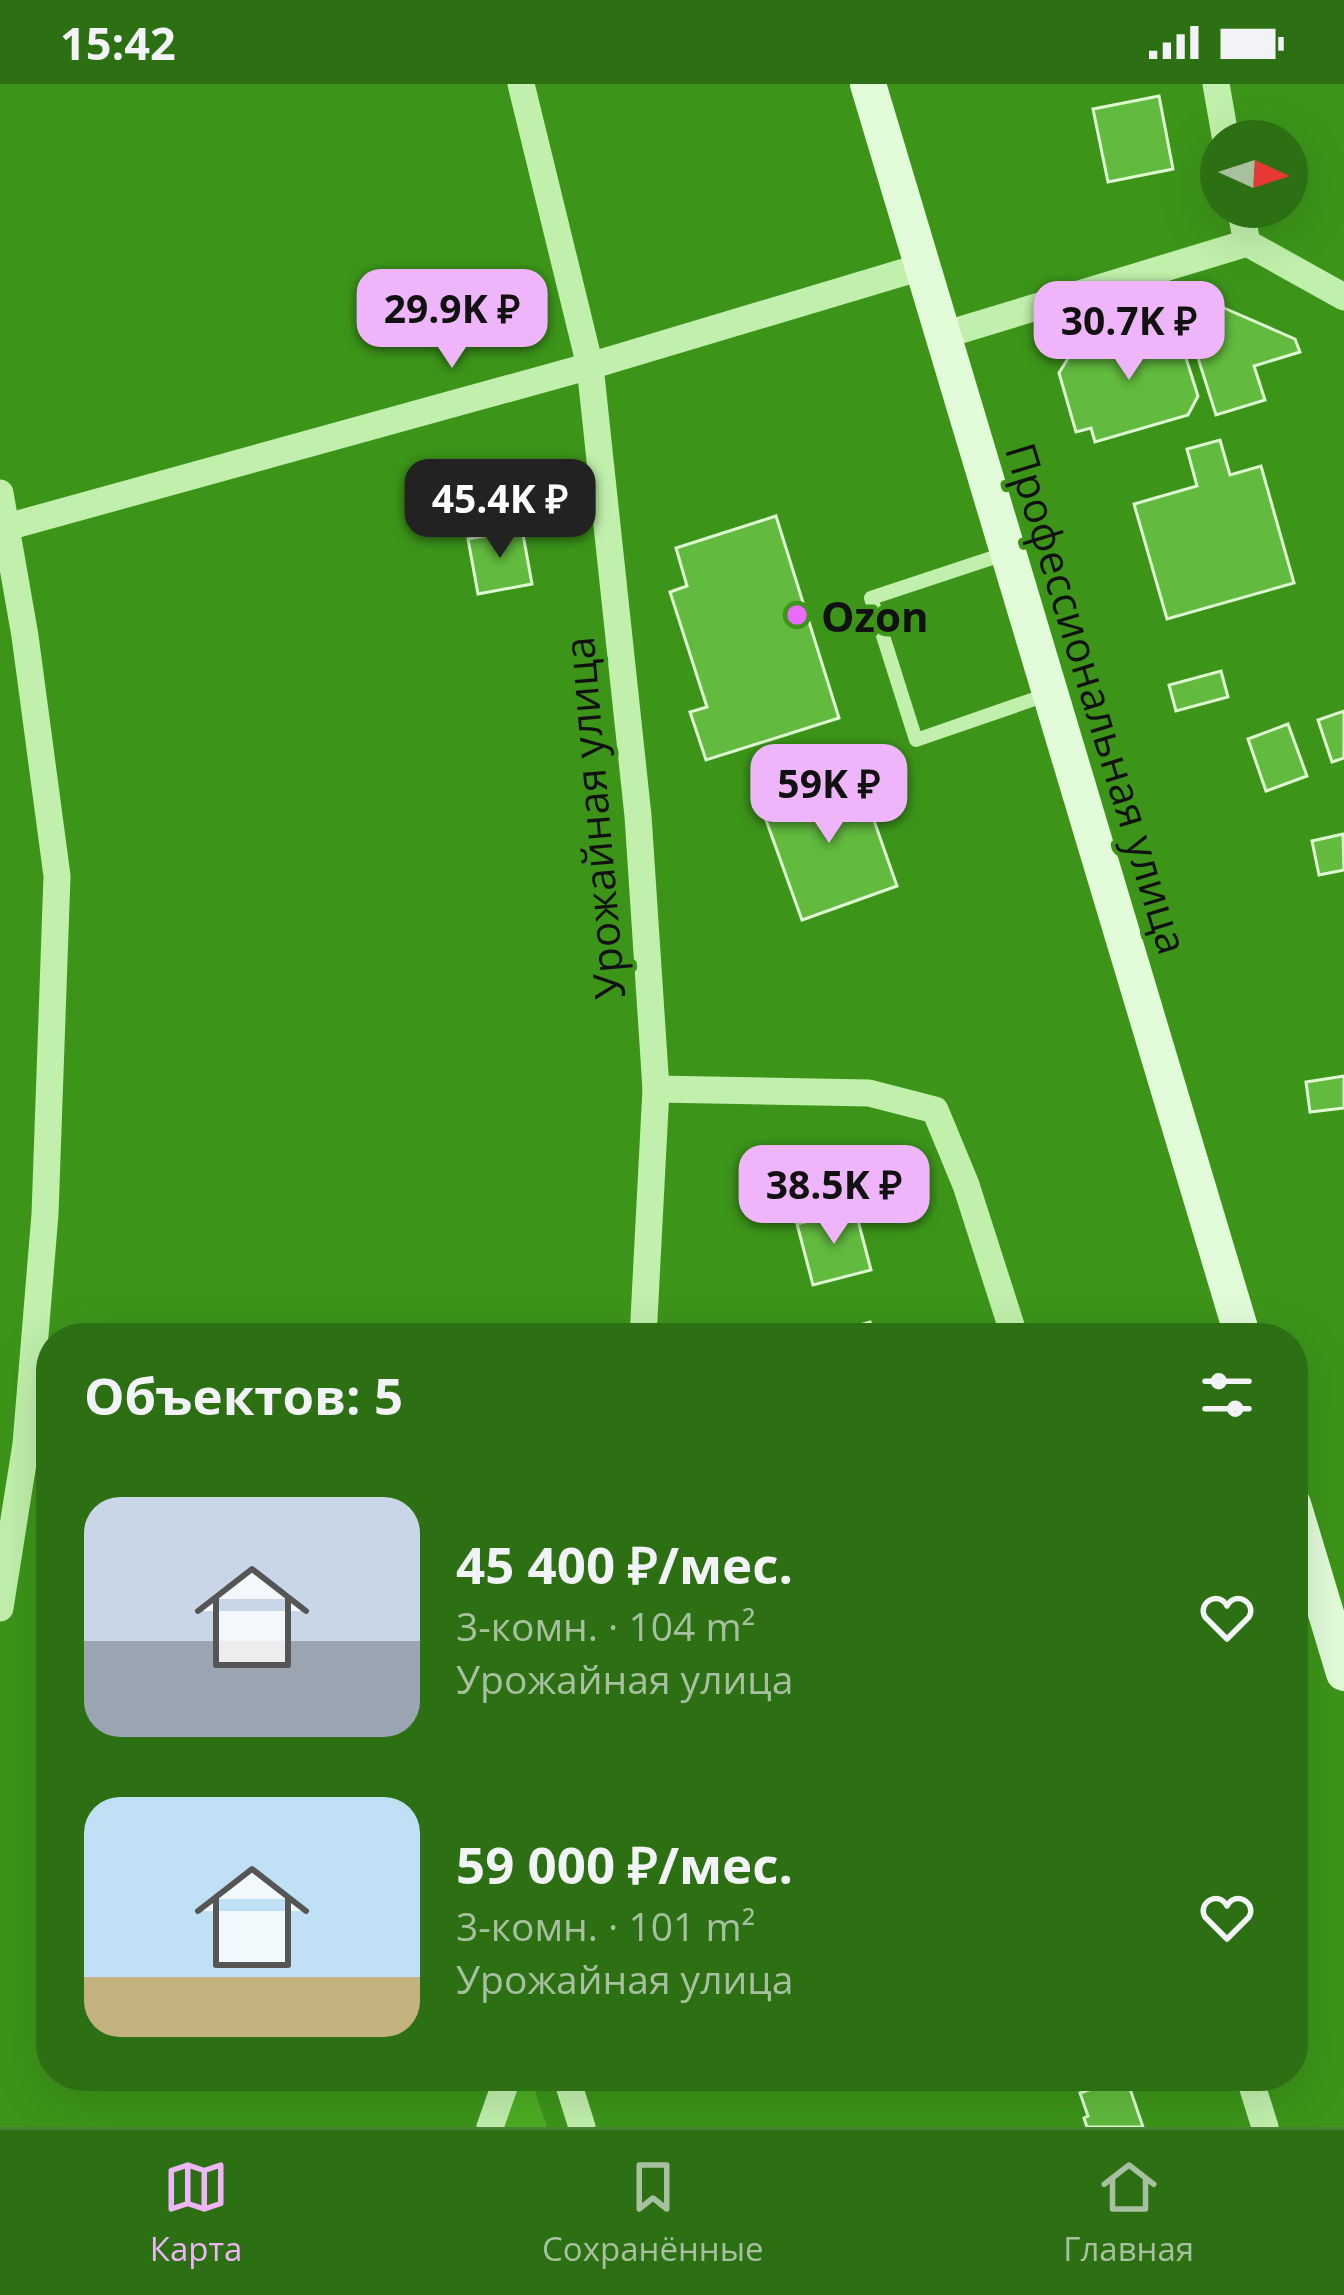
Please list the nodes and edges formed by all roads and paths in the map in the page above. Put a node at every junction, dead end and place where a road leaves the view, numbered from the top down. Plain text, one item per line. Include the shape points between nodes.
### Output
1 (521, 84) edge
2 (868, 84) edge
3 (1216, 84) edge
4 (1222, 120) edge
5 (1244, 228) edge
6 (1247, 243) junction
7 (921, 267) junction
8 (1344, 297) edge
9 (944, 335) junction
10 (590, 366) junction
11 (0, 493) edge
12 (4, 527) edge
13 (1008, 553) junction
14 (1049, 694) junction
15 (656, 1089) junction
16 (644, 1323) edge
17 (1010, 1323) edge
18 (1238, 1323) edge
19 (1308, 1554) edge
20 (0, 1608) edge
21 (1344, 1673) edge
22 (503, 2091) edge
23 (571, 2091) edge
24 (1254, 2091) edge
25 (490, 2127) edge
26 (582, 2127) edge
27 (1265, 2127) edge

1 - 10 street, Урожайная улица
2 - 7 street, Профессиональная улица
3 - 4 street
5 - 6 street
6 - 8 street
6 - 9 street
7 - 9 street, Профессиональная улица
7 - 10 street
9 - 13 street, Профессиональная улица
10 - 12 street
10 - 15 street, Урожайная улица via 638,816
11 - 12 street
12 - 20 street via 57,876 45,1214 26,1444
13 - 14 street, Профессиональная улица
13 - 14 lane via 872,598 916,740
14 - 18 street, Профессиональная улица
15 - 16 street, Урожайная улица
15 - 17 street via 869,1093 934,1110
19 - 21 street
22 - 25 street
23 - 26 street
24 - 27 street

